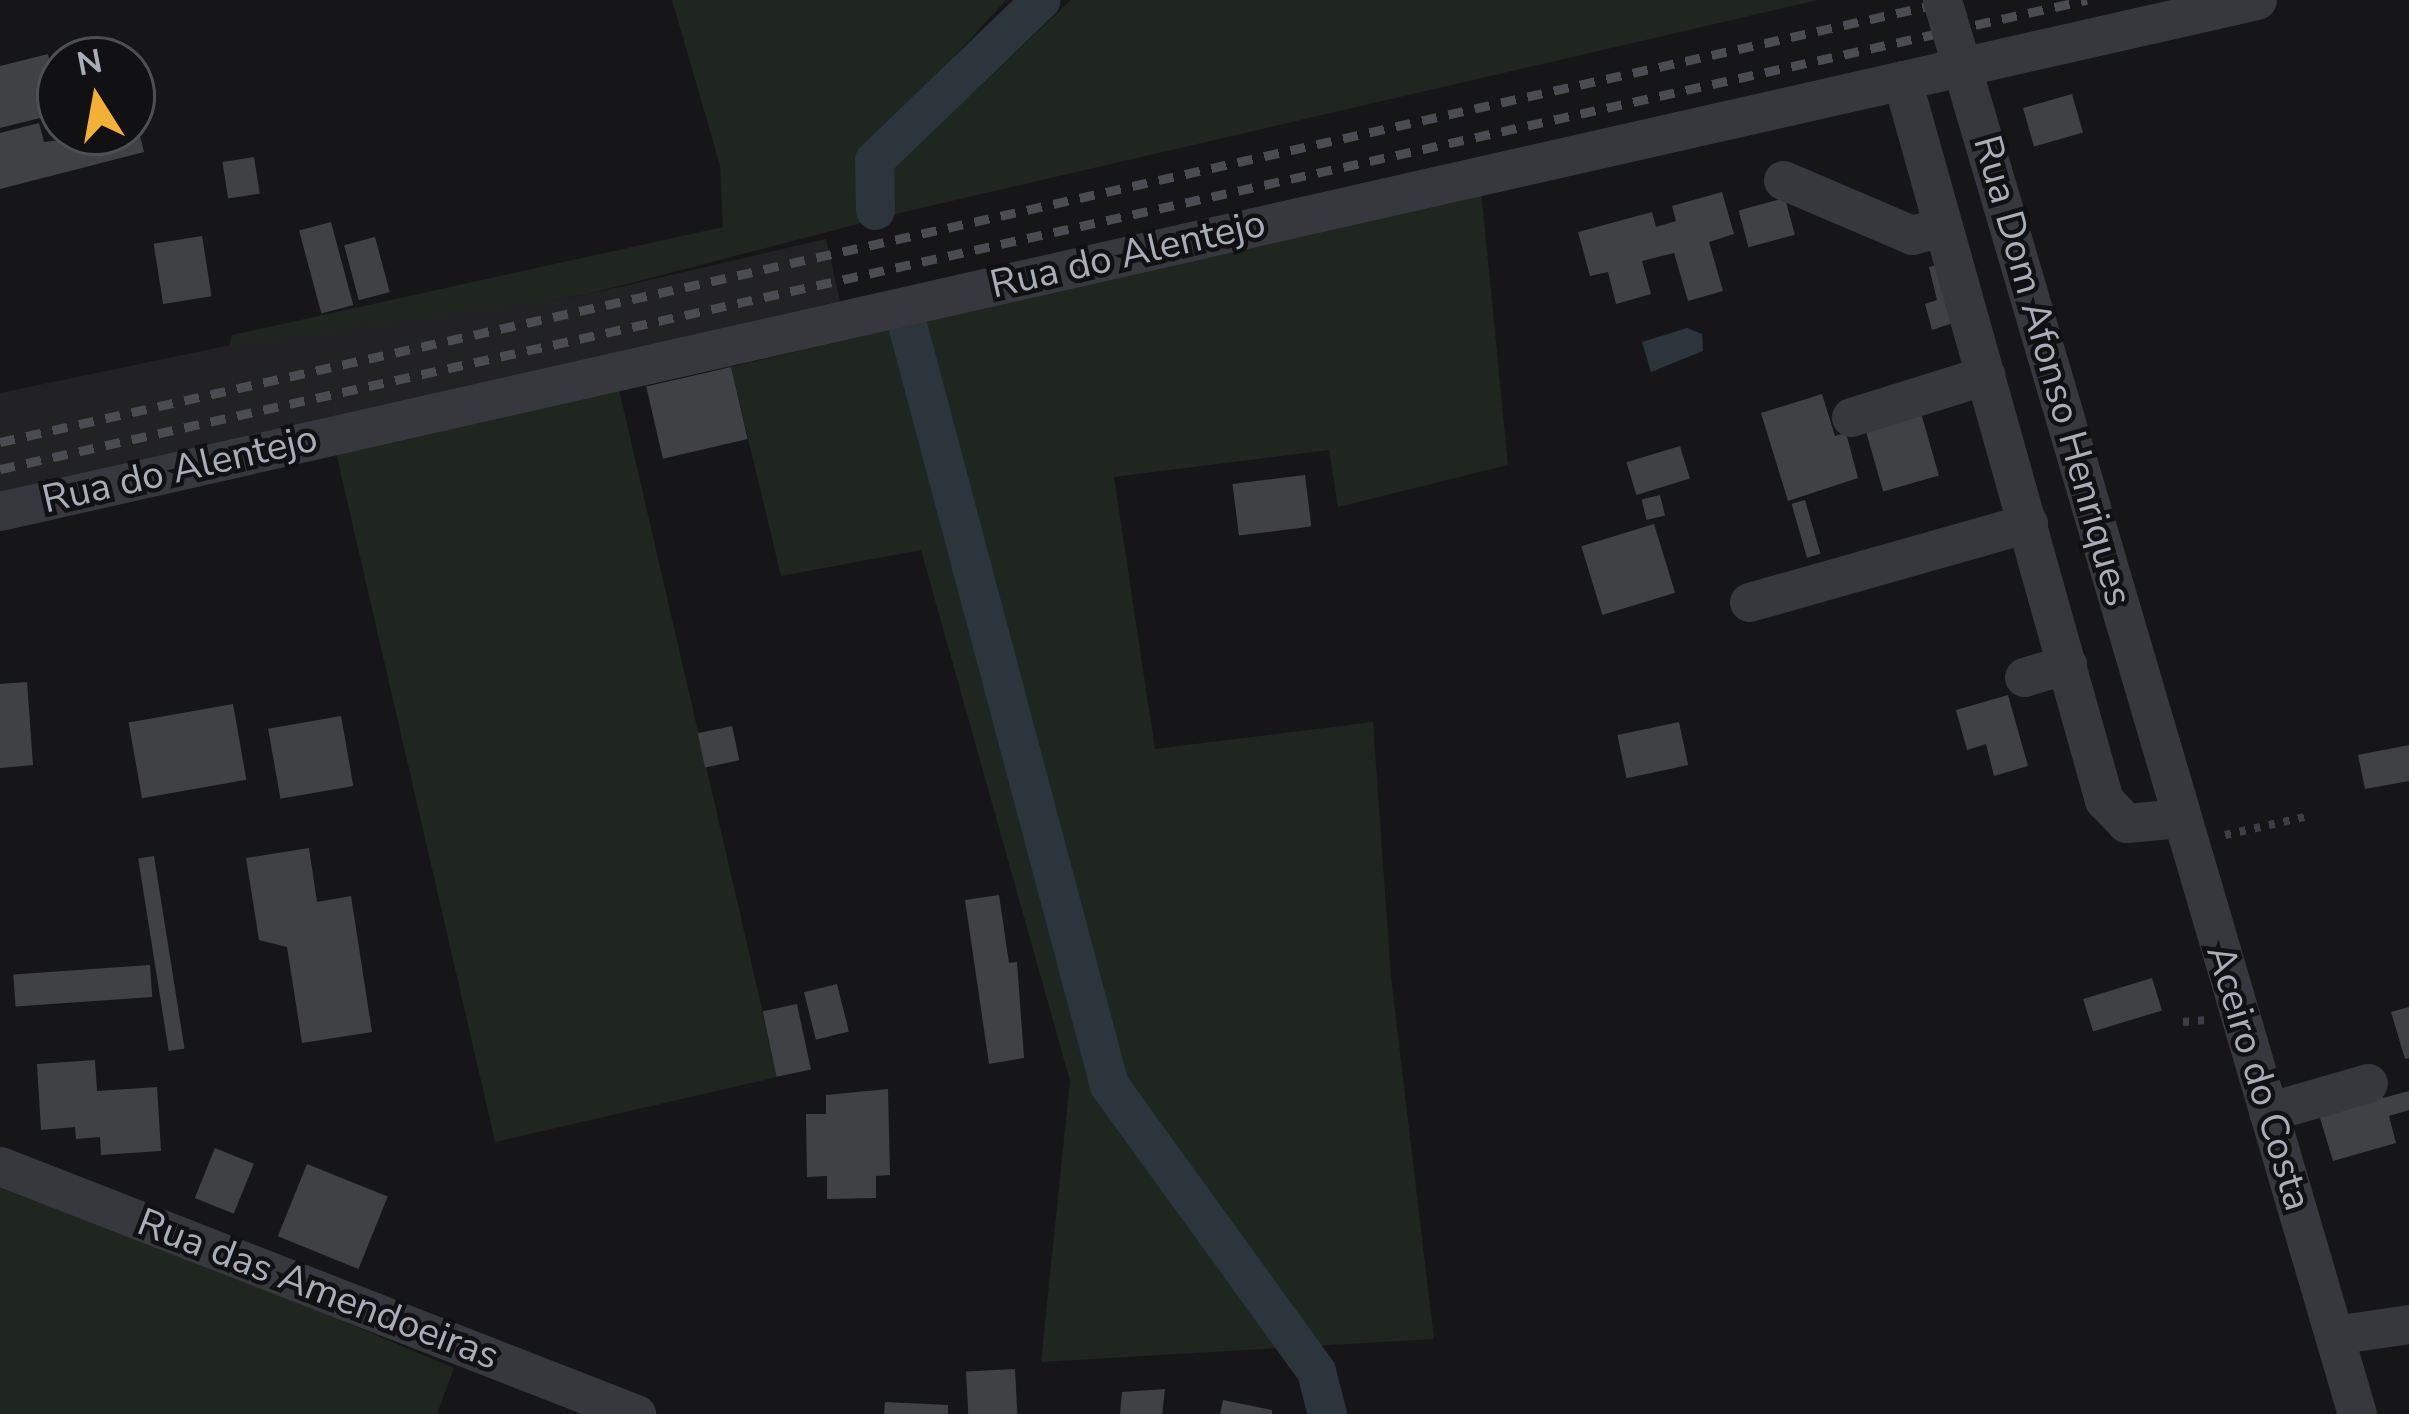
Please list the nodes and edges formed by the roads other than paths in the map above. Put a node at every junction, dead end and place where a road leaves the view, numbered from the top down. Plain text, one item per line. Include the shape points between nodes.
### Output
1 (1942, 0) edge
2 (2257, 0) edge
3 (1902, 80) junction
4 (1783, 179) dead end
5 (1943, 226) junction
6 (1986, 375) junction
7 (1851, 417) dead end
8 (0, 511) edge
9 (2027, 523) junction
10 (1749, 602) dead end
11 (2067, 664) junction
12 (2024, 677) dead end
13 (2160, 742) joint
14 (2185, 831) junction
15 (2368, 1082) dead end
16 (2268, 1112) junction
17 (0, 1166) edge
18 (2409, 1324) edge
19 (2334, 1335) junction
20 (636, 1414) edge
21 (2357, 1414) edge

1 - 13 street, Rua Dom Afonso Henriques, bridge
2 - 3 street, Rua do Alentejo
3 - 5 street
3 - 8 street, Rua do Alentejo
4 - 5 street via 1912,235
5 - 6 street
6 - 7 street
6 - 9 street
9 - 10 street
9 - 11 street
11 - 12 street
11 - 14 street via 2104,800 2126,823
13 - 14 street, Aceiro do Costa
14 - 16 street, Aceiro do Costa
15 - 16 street
16 - 19 street, Aceiro do Costa
17 - 20 street, Rua das Amendoeiras
18 - 19 street
19 - 21 street, Aceiro do Costa

